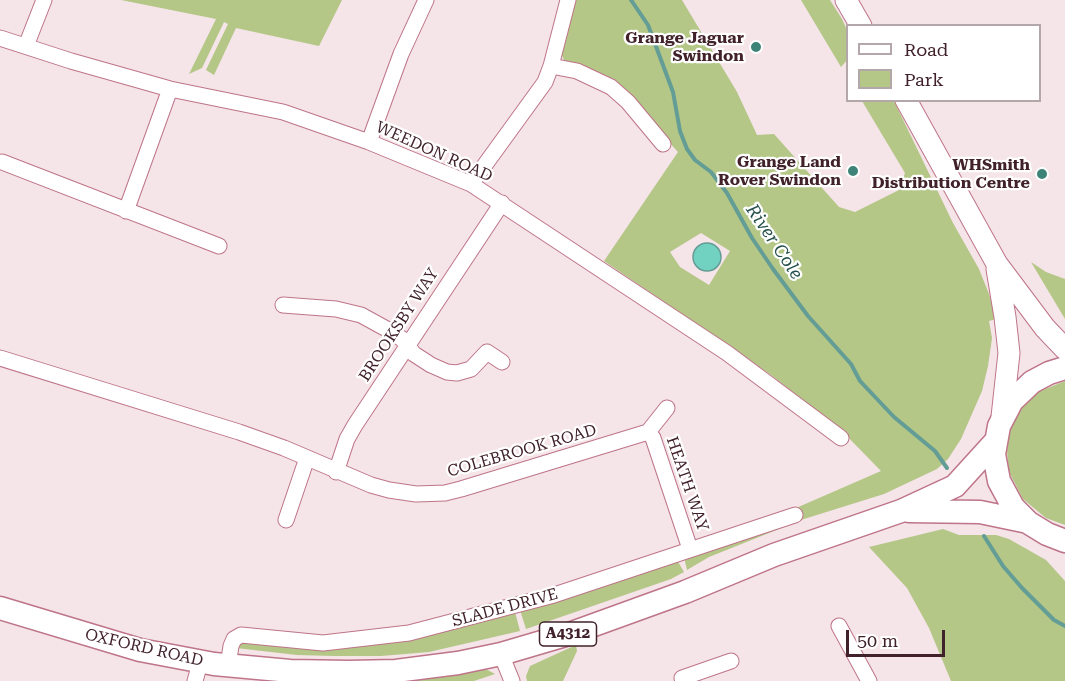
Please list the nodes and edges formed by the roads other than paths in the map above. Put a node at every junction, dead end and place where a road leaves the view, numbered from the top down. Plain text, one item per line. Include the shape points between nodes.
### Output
1 (44, 0) edge
2 (426, 0) edge
3 (568, 0) edge
4 (846, 0) edge
5 (860, 24) edge
6 (0, 38) edge
7 (26, 46) junction
8 (551, 66) junction
9 (170, 89) junction
10 (907, 102) edge
11 (369, 142) junction
12 (663, 144) dead end
13 (2, 162) dead end
14 (471, 184) junction
15 (502, 203) junction
16 (126, 211) junction
17 (219, 246) dead end
18 (997, 264) junction
19 (283, 305) dead end
20 (408, 346) junction
21 (1065, 349) edge
22 (0, 358) edge
23 (502, 362) dead end
24 (1065, 369) edge
25 (667, 408) dead end
26 (1002, 417) junction
27 (648, 432) junction
28 (841, 438) dead end
29 (995, 442) junction
30 (307, 458) junction
31 (336, 472) junction
32 (901, 511) junction
33 (795, 514) dead end
34 (286, 520) dead end
35 (1029, 523) junction
36 (1062, 543) edge
37 (690, 549) junction
38 (0, 608) edge
39 (839, 626) dead end
40 (501, 654) junction
41 (731, 661) dead end
42 (228, 666) junction
43 (197, 672) edge
44 (717, 674) edge
45 (682, 678) dead end
46 (512, 681) edge
47 (869, 681) edge

1 - 7 street
2 - 11 street via 406,41
3 - 8 street
4 - 5 main road
6 - 7 street, WEEDON ROAD
7 - 9 street, WEEDON ROAD
8 - 12 street via 577,71 610,87
8 - 14 street via 540,88
9 - 11 street, WEEDON ROAD via 283,112
9 - 16 street
10 - 18 main road
11 - 14 street, WEEDON ROAD
13 - 16 street
14 - 15 street, WEEDON ROAD
15 - 20 street, BROOKSBY WAY
15 - 28 street, WEEDON ROAD via 727,353 799,415
16 - 17 street
18 - 21 main road
18 - 26 main road via 1009,353
19 - 20 street via 351,312 382,326
20 - 23 street via 422,360 447,372 471,369 487,352
20 - 31 street, BROOKSBY WAY via 347,439
22 - 30 street, COLEBROOK ROAD via 222,426
24 - 26 main road, A4312 via 1025,387
25 - 27 street
26 - 29 main road, A4312
27 - 31 street, COLEBROOK ROAD via 445,492 416,494 389,490
27 - 37 street, HEATH WAY
29 - 32 main road, A4312 via 954,486
29 - 35 main road, A4312 via 995,463 1003,490
30 - 31 street, COLEBROOK ROAD
30 - 34 street
32 - 35 main road, A4312 via 980,512
32 - 40 main road, A4312 via 774,555 614,618
33 - 37 street, SLADE DRIVE
35 - 36 main road, A4312
37 - 42 street, SLADE DRIVE via 535,601 409,633 323,643 241,635 232,643
38 - 43 main road, OXFORD ROAD / A4312 via 140,650
39 - 47 street
40 - 42 main road, OXFORD ROAD / A4312 via 396,671
40 - 46 street
41 - 44 street
42 - 43 main road, OXFORD ROAD / A4312
44 - 45 street

